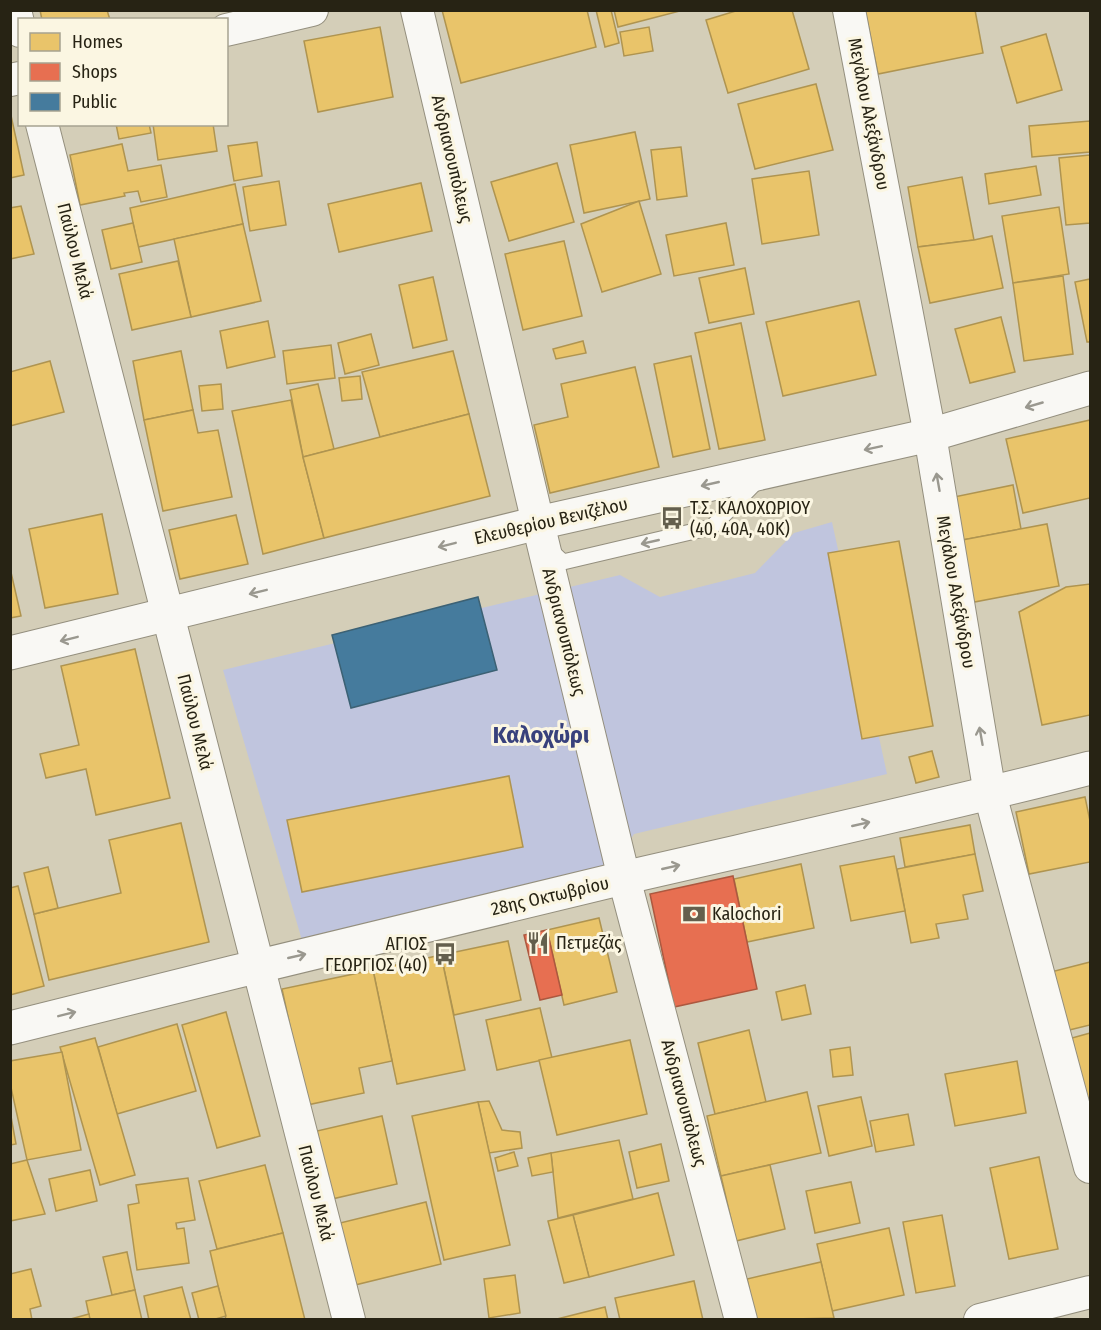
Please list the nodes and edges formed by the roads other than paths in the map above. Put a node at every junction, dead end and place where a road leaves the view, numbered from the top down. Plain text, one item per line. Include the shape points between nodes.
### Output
1 (312, 10) edge
2 (417, 10) edge
3 (849, 10) edge
4 (228, 30) edge
5 (43, 126) edge
6 (1090, 388) edge
7 (930, 435) junction
8 (767, 471) junction
9 (535, 531) junction
10 (168, 614) junction
11 (10, 653) edge
12 (1090, 768) edge
13 (990, 794) junction
14 (624, 878) junction
15 (258, 966) junction
16 (10, 1028) edge
17 (1090, 1167) edge
18 (1090, 1292) edge
19 (349, 1320) edge
20 (741, 1320) edge
21 (980, 1320) edge

1 - 4 street
2 - 9 street, Ανδριανουπόλεως
3 - 7 street, Μεγάλου Αλεξάνδρου
5 - 10 street, Παύλου Μελά
6 -> 7 main road, Ελευθερίου Βενιζέλου
7 -> 8 main road, Ελευθερίου Βενιζέλου
13 -> 7 street, Μεγάλου Αλεξάνδρου
8 -> 9 main road, Ελευθερίου Βενιζέλου
8 -> 9 lane via 712,527 563,562
9 -> 10 main road, Ελευθερίου Βενιζέλου
9 - 14 street, Ανδριανουπόλεως
10 -> 11 main road, Ελευθερίου Βενιζέλου
10 - 15 street, Παύλου Μελά
12 - 13 main road, 28ης Οκτωβρίου
14 -> 13 main road, 28ης Οκτωβρίου
13 - 17 street, Μεγάλου Αλεξάνδρου
15 -> 14 main road, 28ης Οκτωβρίου
14 - 20 street, Ανδριανουπόλεως
16 -> 15 main road, 28ης Οκτωβρίου
15 - 19 street, Παύλου Μελά
18 - 21 street

